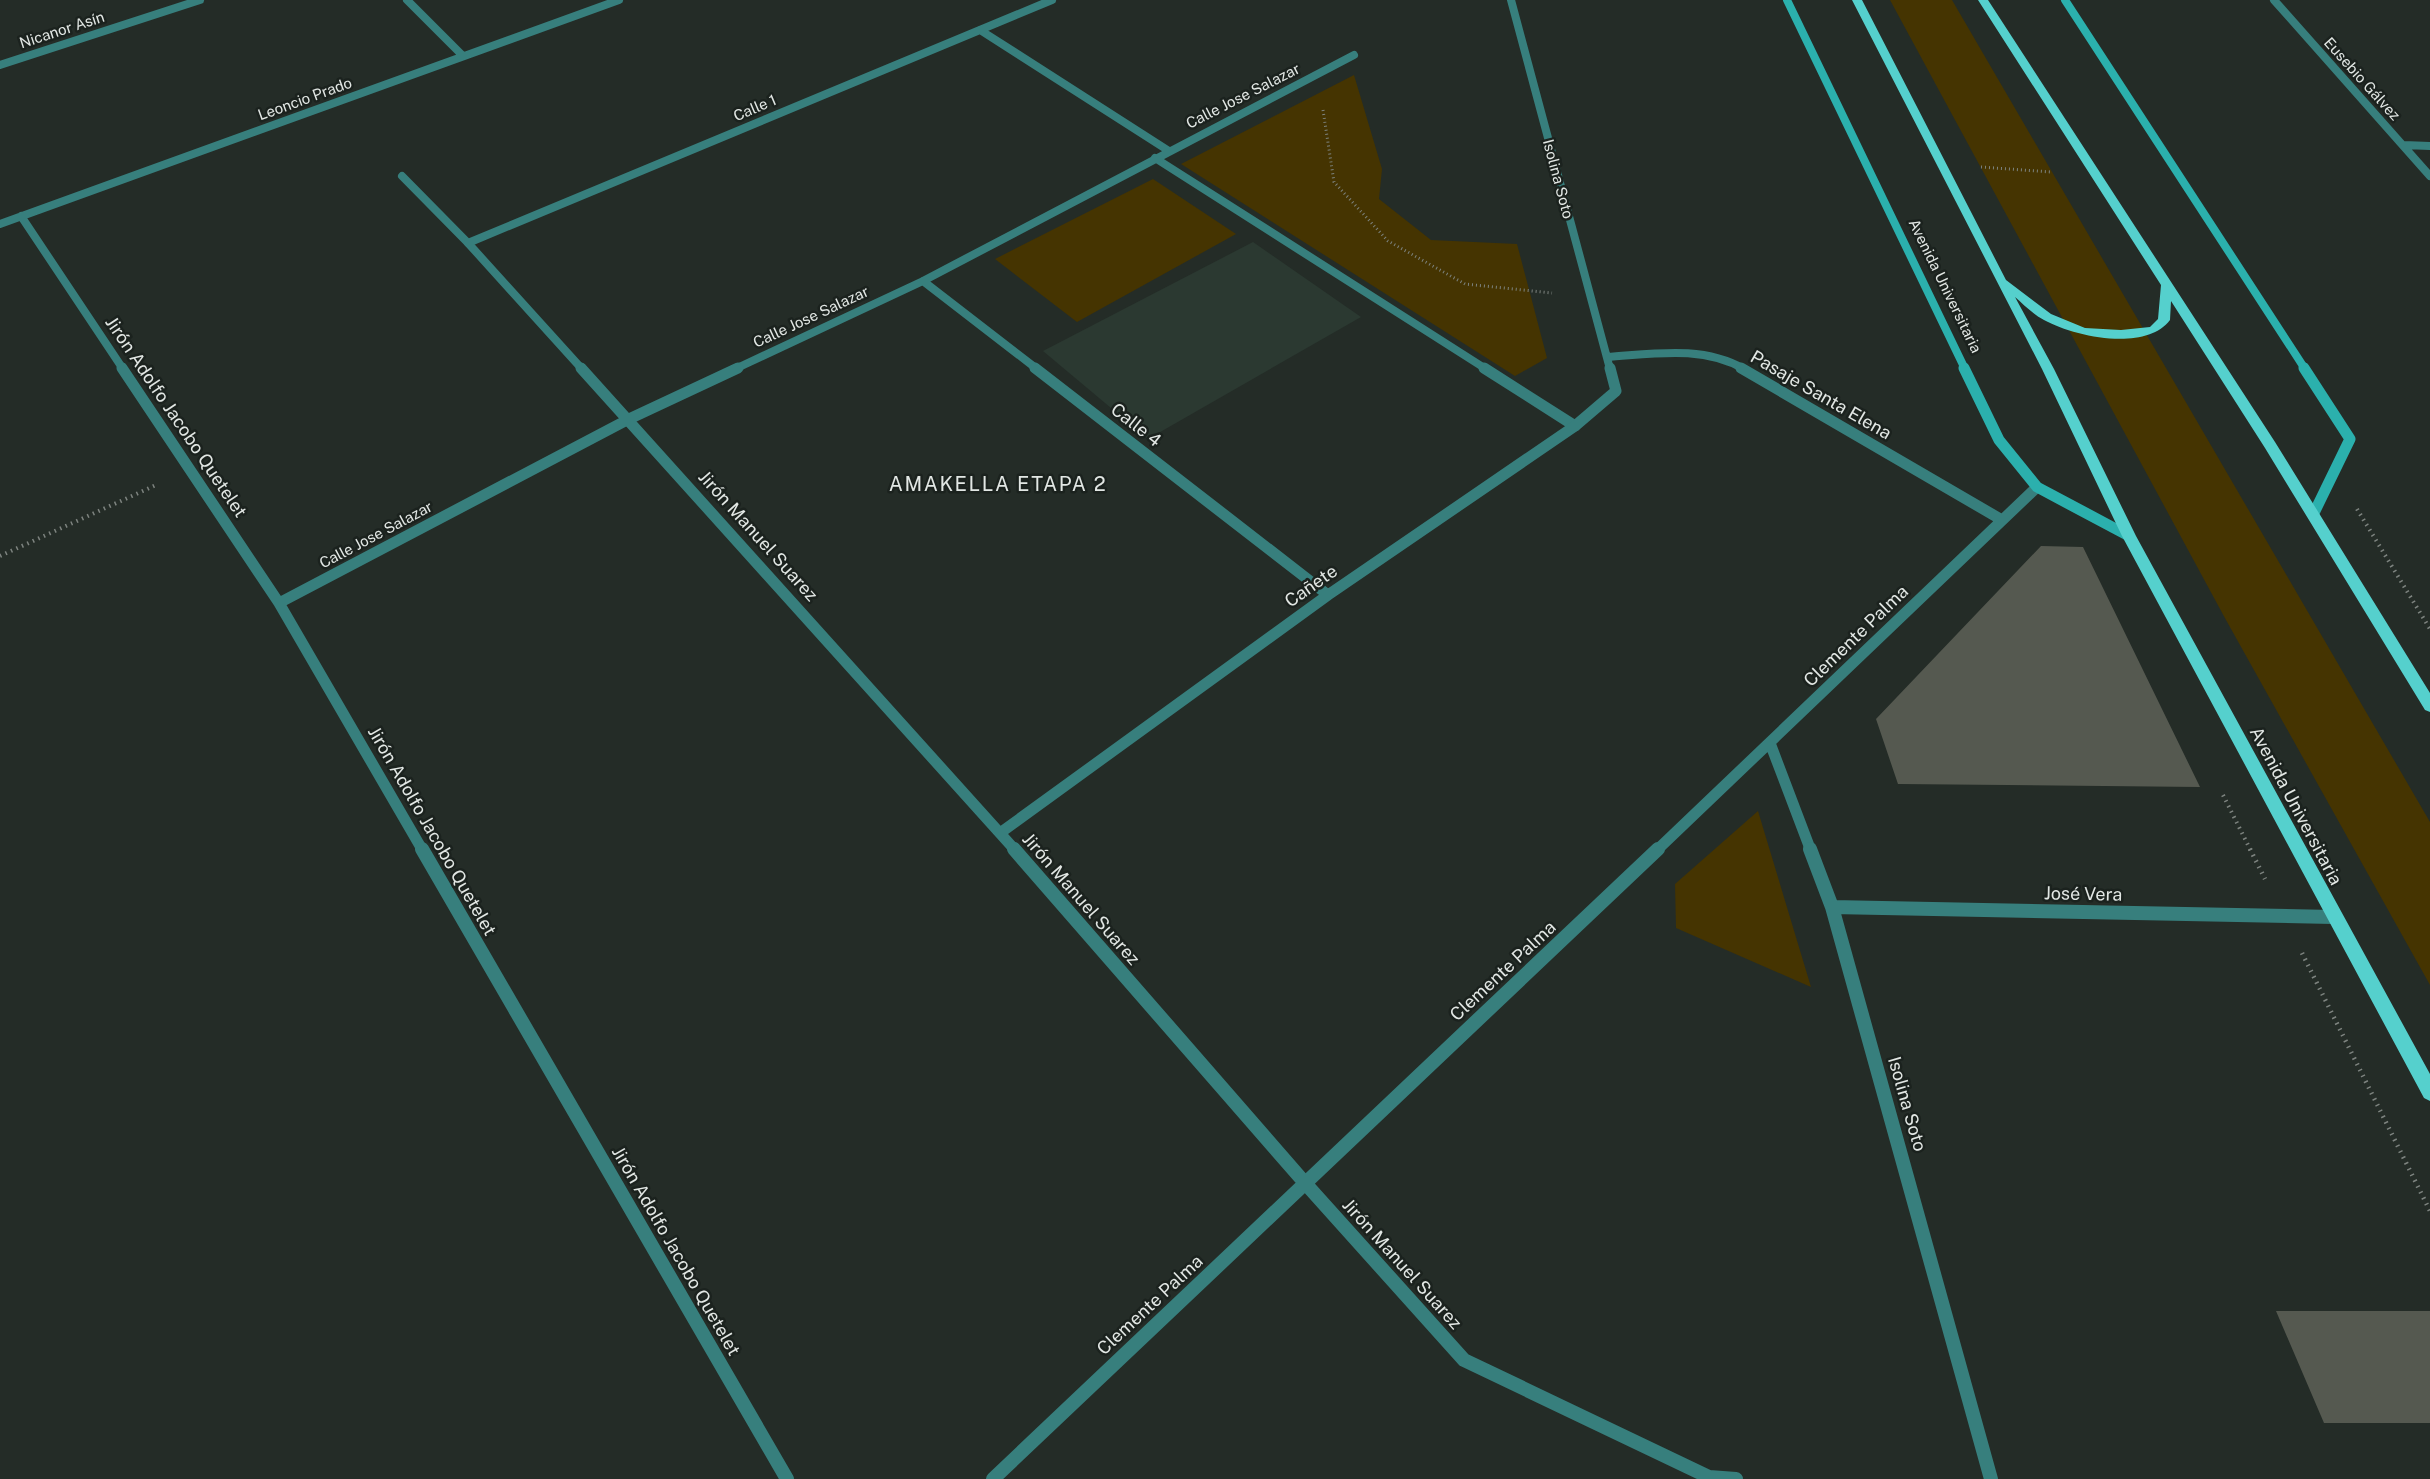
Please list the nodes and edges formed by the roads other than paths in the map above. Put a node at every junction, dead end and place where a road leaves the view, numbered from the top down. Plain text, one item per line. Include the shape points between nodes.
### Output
1 (200, 0) edge
2 (407, 0) edge
3 (619, 0) edge
4 (1052, 0) edge
5 (1511, 0) edge
6 (1787, 0) edge
7 (1857, 0) edge
8 (1983, 0) edge
9 (2065, 0) edge
10 (2274, 0) edge
11 (980, 30) junction
12 (1354, 55) dead end
13 (463, 56) junction
14 (0, 65) edge
15 (2404, 146) junction
16 (2430, 146) edge
17 (1169, 151) junction
18 (1155, 158) junction
19 (402, 176) dead end
20 (2430, 176) edge
21 (21, 216) junction
22 (0, 224) edge
23 (468, 243) junction
24 (1999, 278) junction
25 (923, 281) junction
26 (2166, 287) junction
27 (1607, 357) junction
28 (629, 419) junction
29 (1575, 426) junction
30 (2037, 487) junction
31 (2313, 515) junction
32 (2002, 520) junction
33 (2129, 536) junction
34 (1328, 595) junction
35 (279, 603) junction
36 (2430, 706) edge
37 (1770, 743) junction
38 (1000, 833) junction
39 (1832, 907) junction
40 (2333, 917) junction
41 (2430, 1092) edge
42 (1305, 1183) junction
43 (787, 1479) edge
44 (993, 1479) edge
45 (1736, 1479) edge
46 (1991, 1479) edge

1 - 14 street, Nicanor Asín
2 - 13 street
3 - 13 street, Leoncio Prado
4 - 11 street, Calle 1
5 - 27 street, Isolina Soto
6 - 30 main road, Avenida Universitaria via 1999,440
7 - 24 main road, Avenida Universitaria
8 - 26 main road
9 - 31 main road via 2350,439
10 - 15 street, Eusebio Gálvez
11 - 17 street
11 - 23 street, Calle 1
12 - 17 street, Calle Jose Salazar
13 - 21 street, Leoncio Prado
15 - 16 street
15 - 20 street, Eusebio Gálvez
17 - 18 street, Calle Jose Salazar
18 - 25 street, Calle Jose Salazar
18 - 29 street
19 - 23 street, Jirón Manuel Suarez
21 - 22 street, Leoncio Prado
21 - 35 street, Jirón Adolfo Jacobo Quetelet
23 - 28 street, Jirón Manuel Suarez
24 - 26 main road via 2047,317 2084,332 2121,334 2153,330 2164,320
24 - 33 main road, Avenida Universitaria
25 - 28 street, Calle Jose Salazar
25 - 34 street, Calle 4
26 - 31 main road
27 - 29 street, Cañete via 1616,391
27 - 32 street, Pasaje Santa Elena via 1687,352 1726,359
28 - 35 street, Calle Jose Salazar
28 - 38 street, Jirón Manuel Suarez
29 - 34 street, Cañete
30 - 32 street, Clemente Palma
30 - 33 main road, Avenida Universitaria
31 - 36 main road
32 - 37 street, Clemente Palma
33 - 40 main road, Avenida Universitaria
34 - 38 street, Cañete
35 - 43 street, Jirón Adolfo Jacobo Quetelet
37 - 39 street, Isolina Soto
37 - 42 street, Clemente Palma
38 - 42 street, Jirón Manuel Suarez
39 - 40 street, José Vera
39 - 46 street, Isolina Soto
40 - 41 main road, Avenida Universitaria
42 - 44 street, Clemente Palma
42 - 45 street, Jirón Manuel Suarez via 1464,1360 1709,1478

